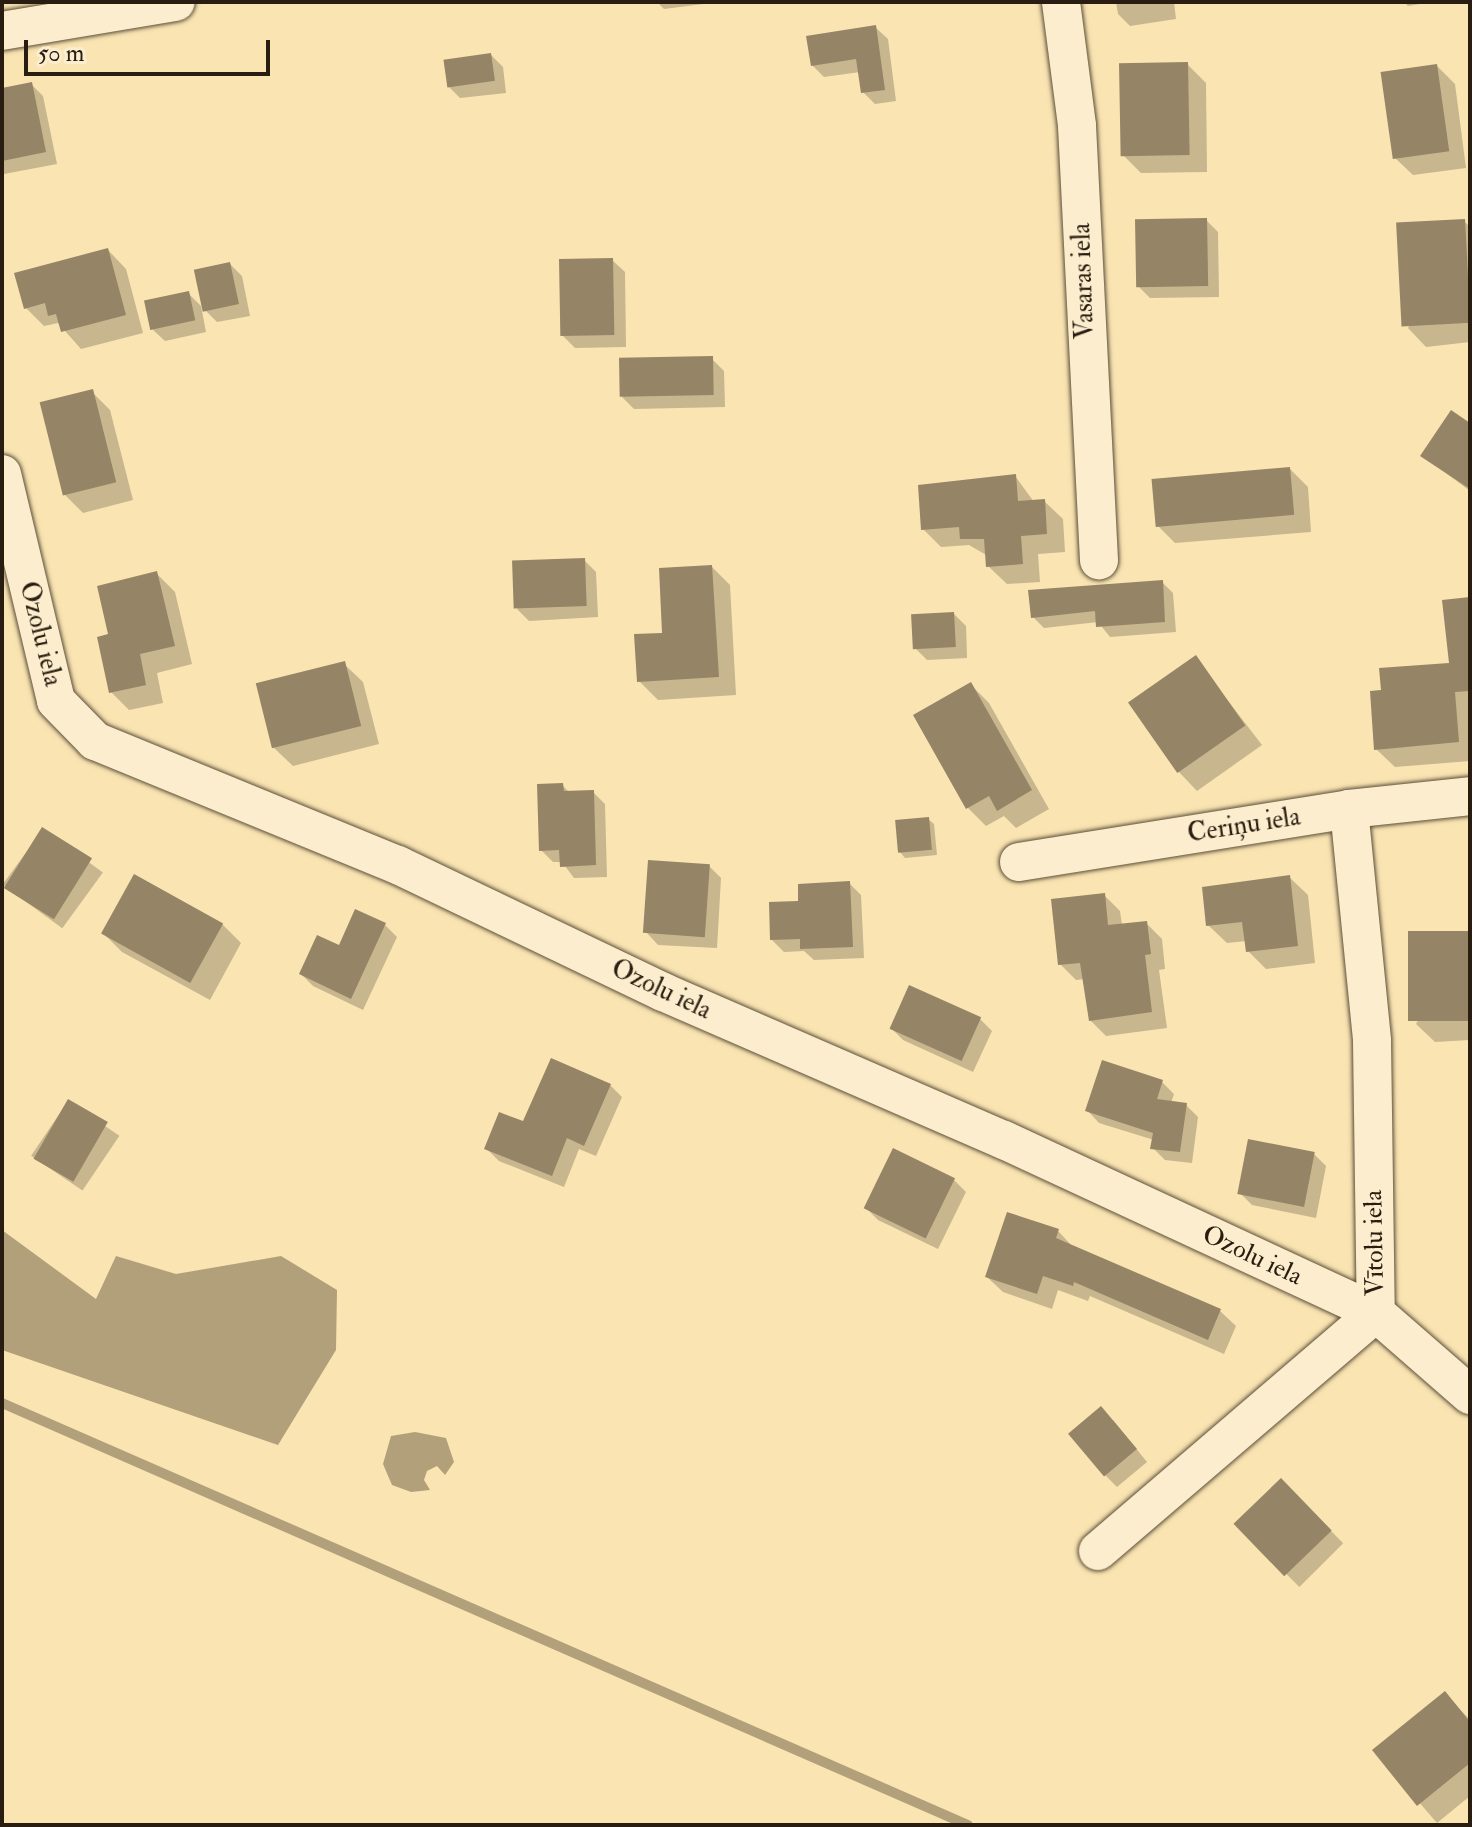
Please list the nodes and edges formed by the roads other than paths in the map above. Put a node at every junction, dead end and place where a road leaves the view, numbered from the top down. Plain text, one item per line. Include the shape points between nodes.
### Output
1 (176, 2) edge
2 (1061, 2) edge
3 (2, 31) edge
4 (2, 474) edge
5 (1099, 560) dead end
6 (1470, 796) edge
7 (1349, 809) junction
8 (1019, 862) dead end
9 (1376, 1313) junction
10 (1470, 1395) edge
11 (1098, 1551) dead end

1 - 3 street
2 - 5 street, Vasaras iela via 1077,126
4 - 9 street, Ozolu iela via 56,701 95,741 398,865 663,992 1004,1140
6 - 7 street, Ceriņu iela
7 - 8 street, Ceriņu iela
7 - 9 street, Vītolu iela via 1372,1041
9 - 10 street, Ozolu iela
9 - 11 street, Vītolu iela

